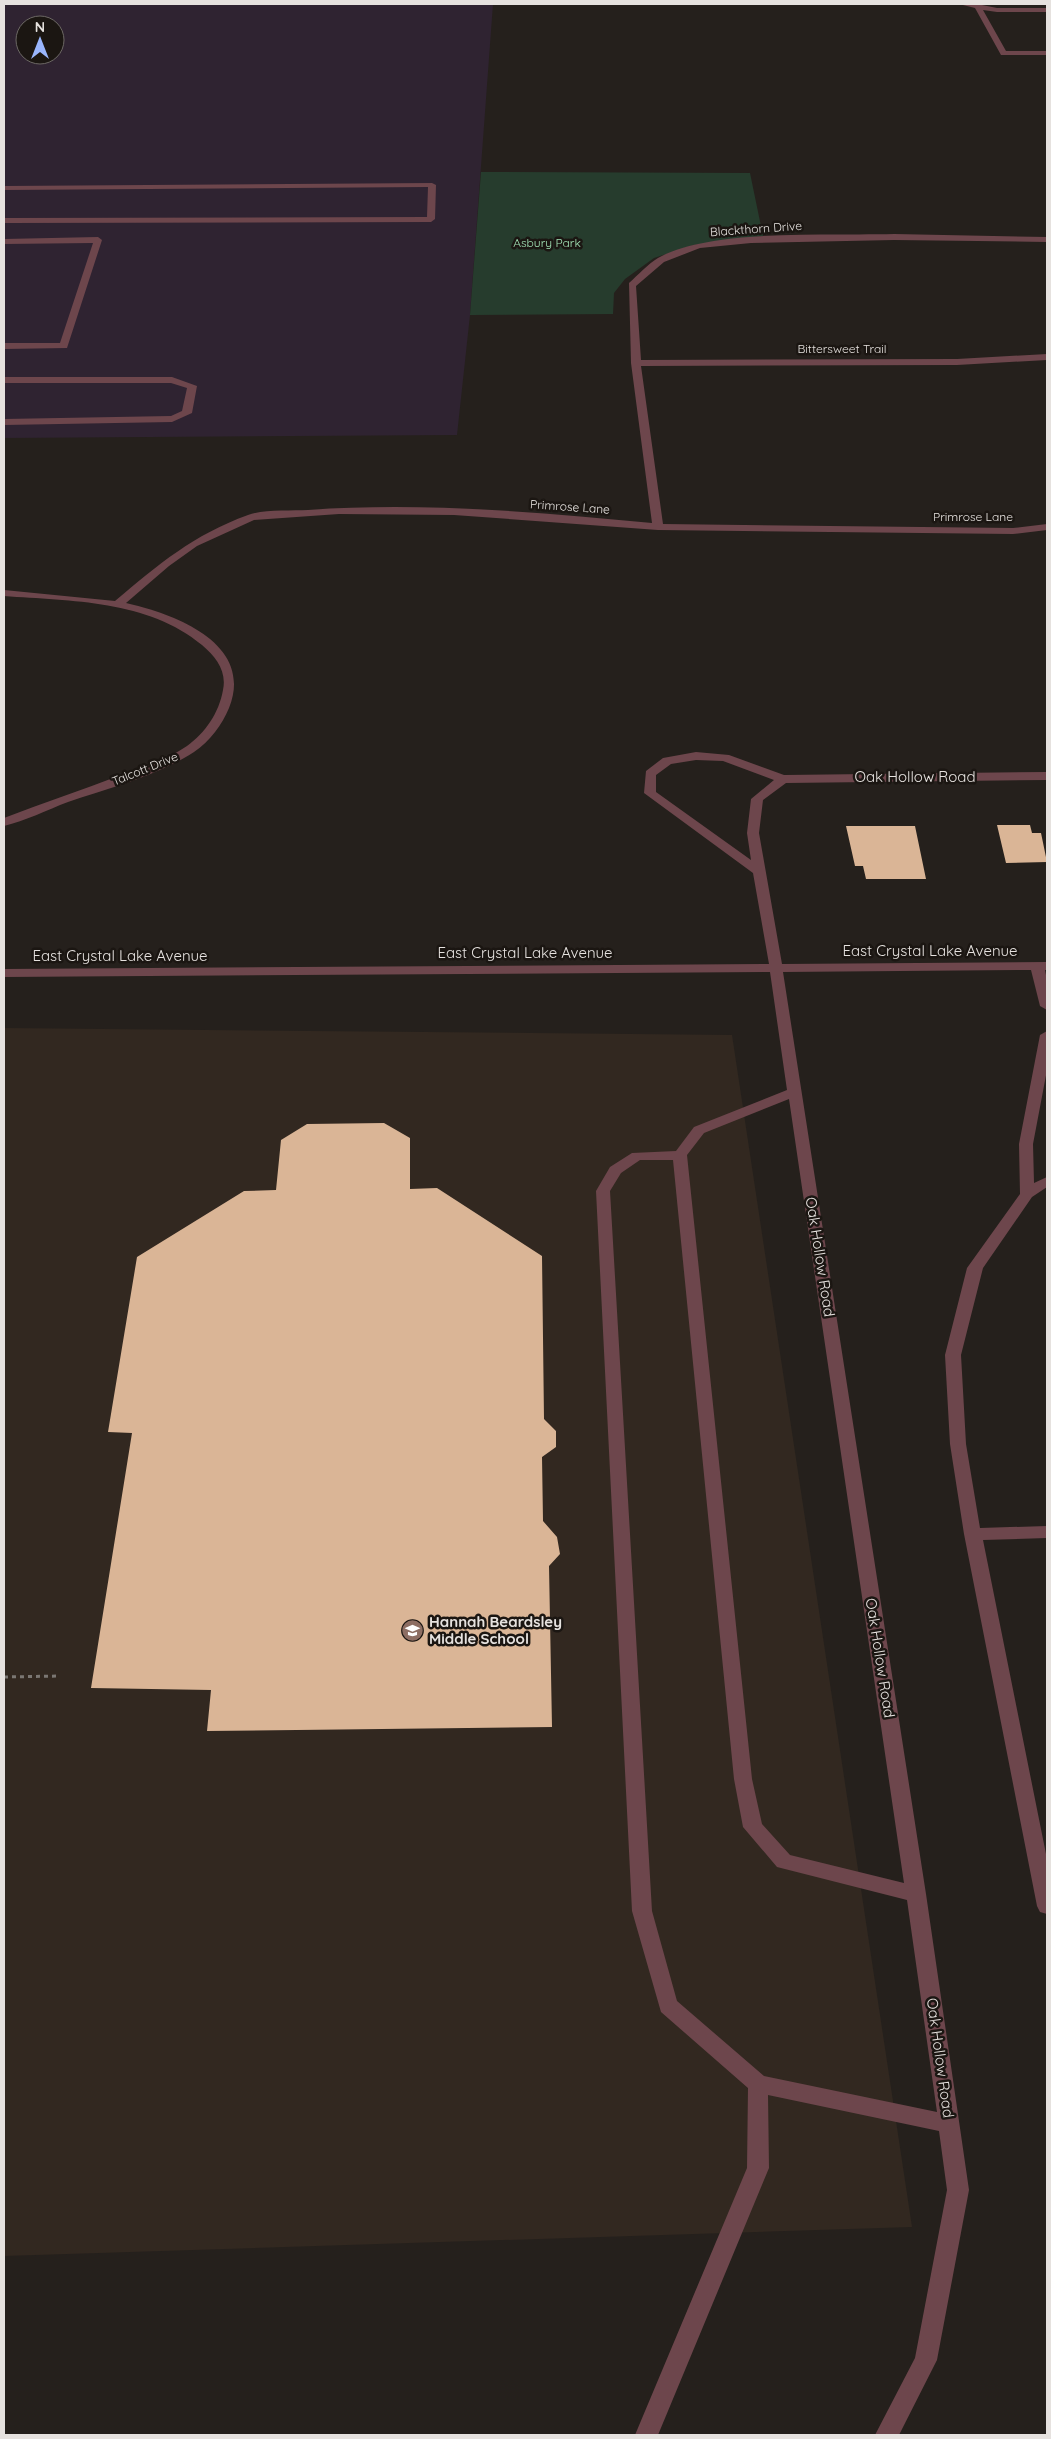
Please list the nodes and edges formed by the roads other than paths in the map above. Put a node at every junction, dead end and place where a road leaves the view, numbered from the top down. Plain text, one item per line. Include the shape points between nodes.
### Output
1 (962, 4) edge
2 (977, 6) junction
3 (1035, 10) junction
4 (1047, 10) edge
5 (1039, 18) dead end
6 (1047, 53) edge
7 (4, 188) edge
8 (4, 221) edge
9 (1047, 240) edge
10 (4, 241) edge
11 (4, 346) edge
12 (1047, 357) edge
13 (636, 363) junction
14 (4, 380) edge
15 (4, 422) edge
16 (658, 527) junction
17 (1047, 527) edge
18 (4, 593) edge
19 (118, 605) junction
20 (1047, 776) edge
21 (783, 778) junction
22 (4, 822) edge
23 (759, 871) junction
24 (1042, 966) edge
25 (776, 968) junction
26 (4, 973) edge
27 (1047, 1006) edge
28 (1047, 1036) edge
29 (794, 1092) junction
30 (680, 1155) junction
31 (1047, 1180) edge
32 (1027, 1194) junction
33 (1047, 1532) edge
34 (974, 1534) junction
35 (916, 1894) junction
36 (1047, 1906) edge
37 (758, 2084) junction
38 (949, 2124) junction
39 (647, 2435) edge
40 (887, 2435) edge

1 - 2 street
2 - 3 street via 998,10
2 - 6 street via 1004,53
3 - 4 street
3 - 5 street
7 - 8 street via 432,185 431,219
9 - 13 street, Blackthorn Drive via 822,238 751,240 699,246 661,260 632,286
10 - 11 street via 98,240 64,346
12 - 13 street, Bittersweet Trail via 957,362
13 - 16 street, Blackthorn Drive
14 - 15 street via 172,380 192,386 187,412 172,419
16 - 17 street, Primrose Lane via 1013,531
16 - 19 street, Primrose Lane via 454,512 339,512 252,518 193,544
18 - 19 street, Talcott Drive
19 - 22 street, Talcott Drive via 162,617 208,643 230,674 231,682 221,714 203,739 164,762
20 - 21 street, Oak Hollow Road
21 - 23 street, Oak Hollow Road via 757,799 753,833
21 - 23 street, Oak Hollow Road via 725,758 696,756 667,761 650,774 650,794
23 - 25 street, Oak Hollow Road
24 - 25 street, East Crystal Lake Avenue
24 - 27 street
25 - 26 street, East Crystal Lake Avenue
25 - 29 street, Oak Hollow Road
28 - 32 street via 1026,1144
29 - 30 street via 699,1130
29 - 35 street, Oak Hollow Road
30 - 35 street via 743,1779 753,1827 784,1861
30 - 37 street via 637,1156 615,1170 603,1191 642,1911 668,2006
31 - 32 street
32 - 34 street via 975,1268 953,1355 958,1444
33 - 34 street
34 - 36 street
35 - 38 street, Oak Hollow Road
37 - 38 street
37 - 39 street via 758,2168
38 - 40 street, Oak Hollow Road via 958,2190 926,2360

